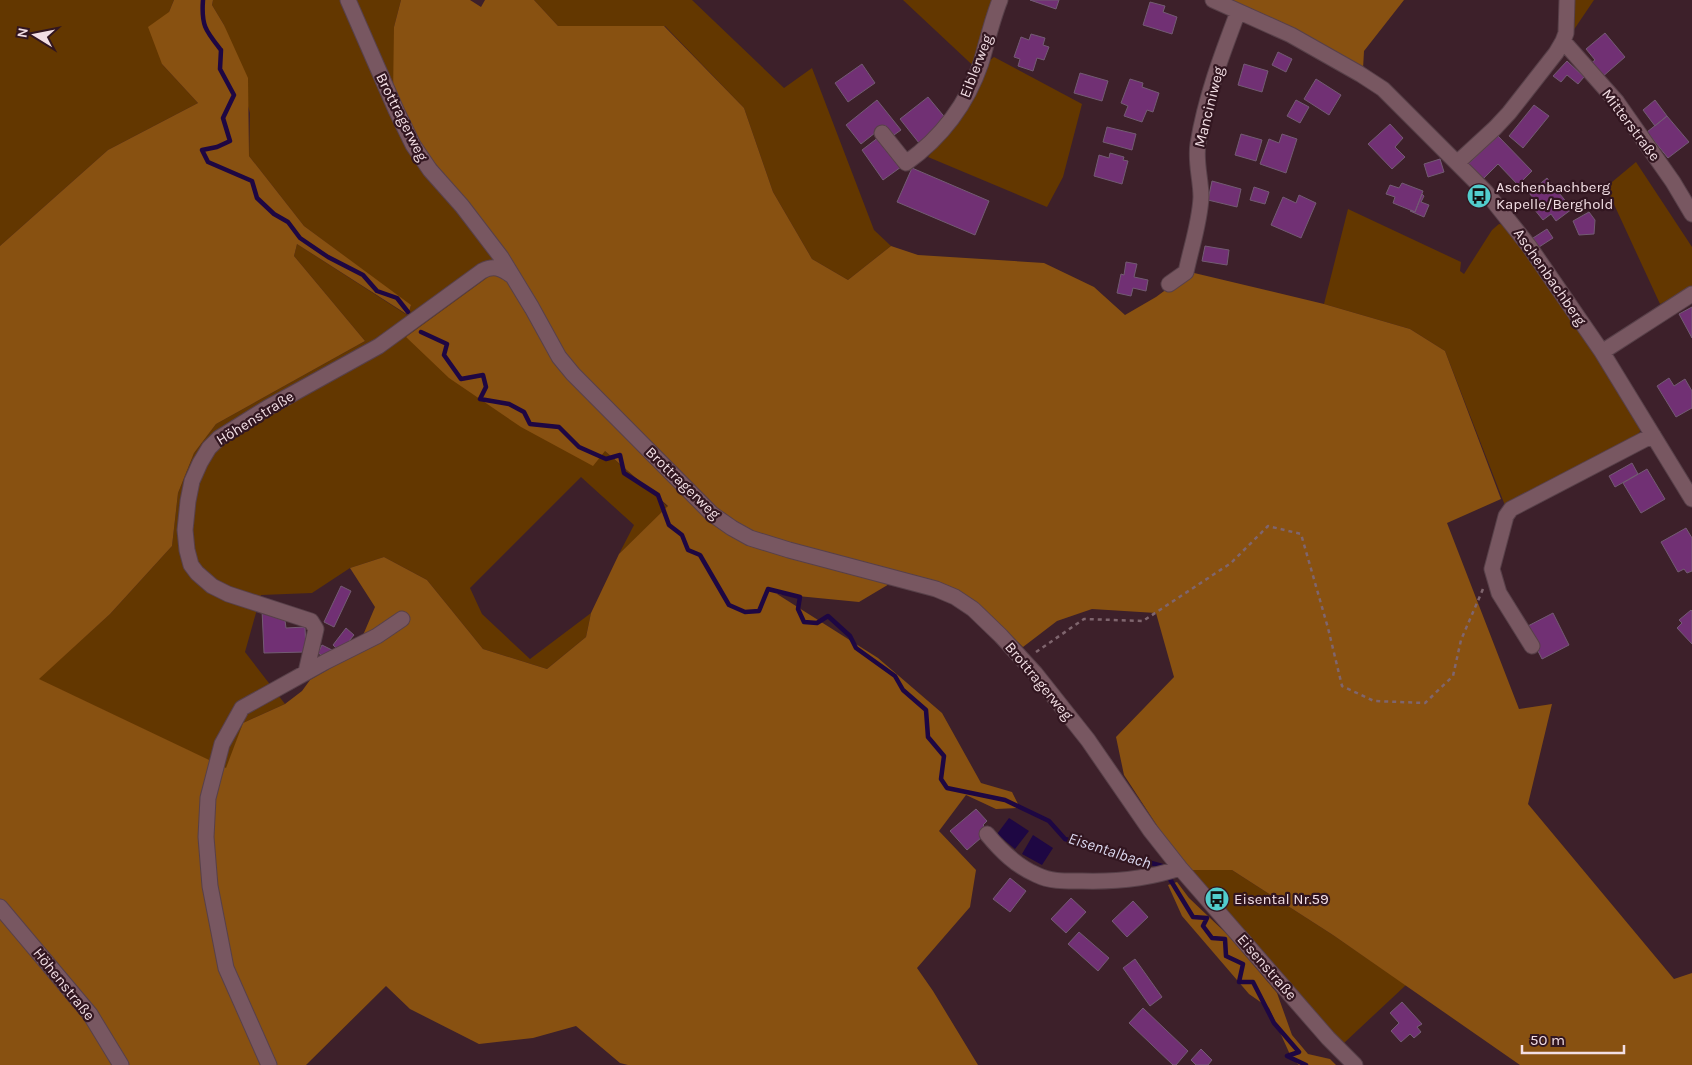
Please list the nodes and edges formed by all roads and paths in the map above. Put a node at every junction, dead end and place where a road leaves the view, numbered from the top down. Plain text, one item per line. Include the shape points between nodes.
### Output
1 (348, 0) edge
2 (1000, 0) edge
3 (1213, 0) edge
4 (1566, 0) edge
5 (1238, 12) junction
6 (1564, 41) junction
7 (882, 133) dead end
8 (1457, 163) junction
9 (1692, 214) edge
10 (513, 277) junction
11 (1169, 284) dead end
12 (1692, 294) edge
13 (1602, 352) junction
14 (1653, 436) junction
15 (1692, 499) edge
16 (1492, 570) junction
17 (402, 619) dead end
18 (1532, 646) dead end
19 (1023, 661) junction
20 (306, 672) junction
21 (987, 834) dead end
22 (1171, 871) junction
23 (0, 907) edge
24 (121, 1065) edge
25 (269, 1065) edge
26 (1355, 1065) edge

1 - 10 street, Brottragerweg via 413,145 501,257
2 - 7 street, Eiblerweg via 974,79 954,117 939,136 906,163
3 - 5 street, Aschenbachberg
4 - 6 street
5 - 8 street, Aschenbachberg via 1291,35 1383,89
5 - 11 street, Manciniweg via 1205,110 1198,144 1201,201 1186,272
6 - 8 street via 1509,114
6 - 9 street, Mitterstraße via 1617,102
8 - 13 street, Aschenbachberg via 1502,211 1529,246
10 - 19 street, Brottragerweg via 559,357 573,374 712,514 750,538 955,597 973,609
10 - 20 street, Höhenstraße via 501,268 490,267 482,271 379,346 219,438 200,463 192,481 185,530 191,565 203,579 228,594 311,621 316,629
12 - 13 street
13 - 14 street, Aschenbachberg
14 - 15 street, Aschenbachberg
14 - 16 street via 1512,509 1506,516
16 - 18 street via 1498,593
16 - 19 path via 1460,640 1453,676 1424,703 1374,701 1342,686 1301,534 1268,526 1231,563 1143,621 1084,619
17 - 20 street via 377,636
19 - 22 street, Brottragerweg via 1088,740 1150,830
20 - 25 street via 242,708 222,744 208,798 206,837 210,886 226,968
21 - 22 street via 1003,854 1038,876 1054,880 1106,882
22 - 26 street, Eisenstraße
23 - 24 street, Höhenstraße via 90,1014

